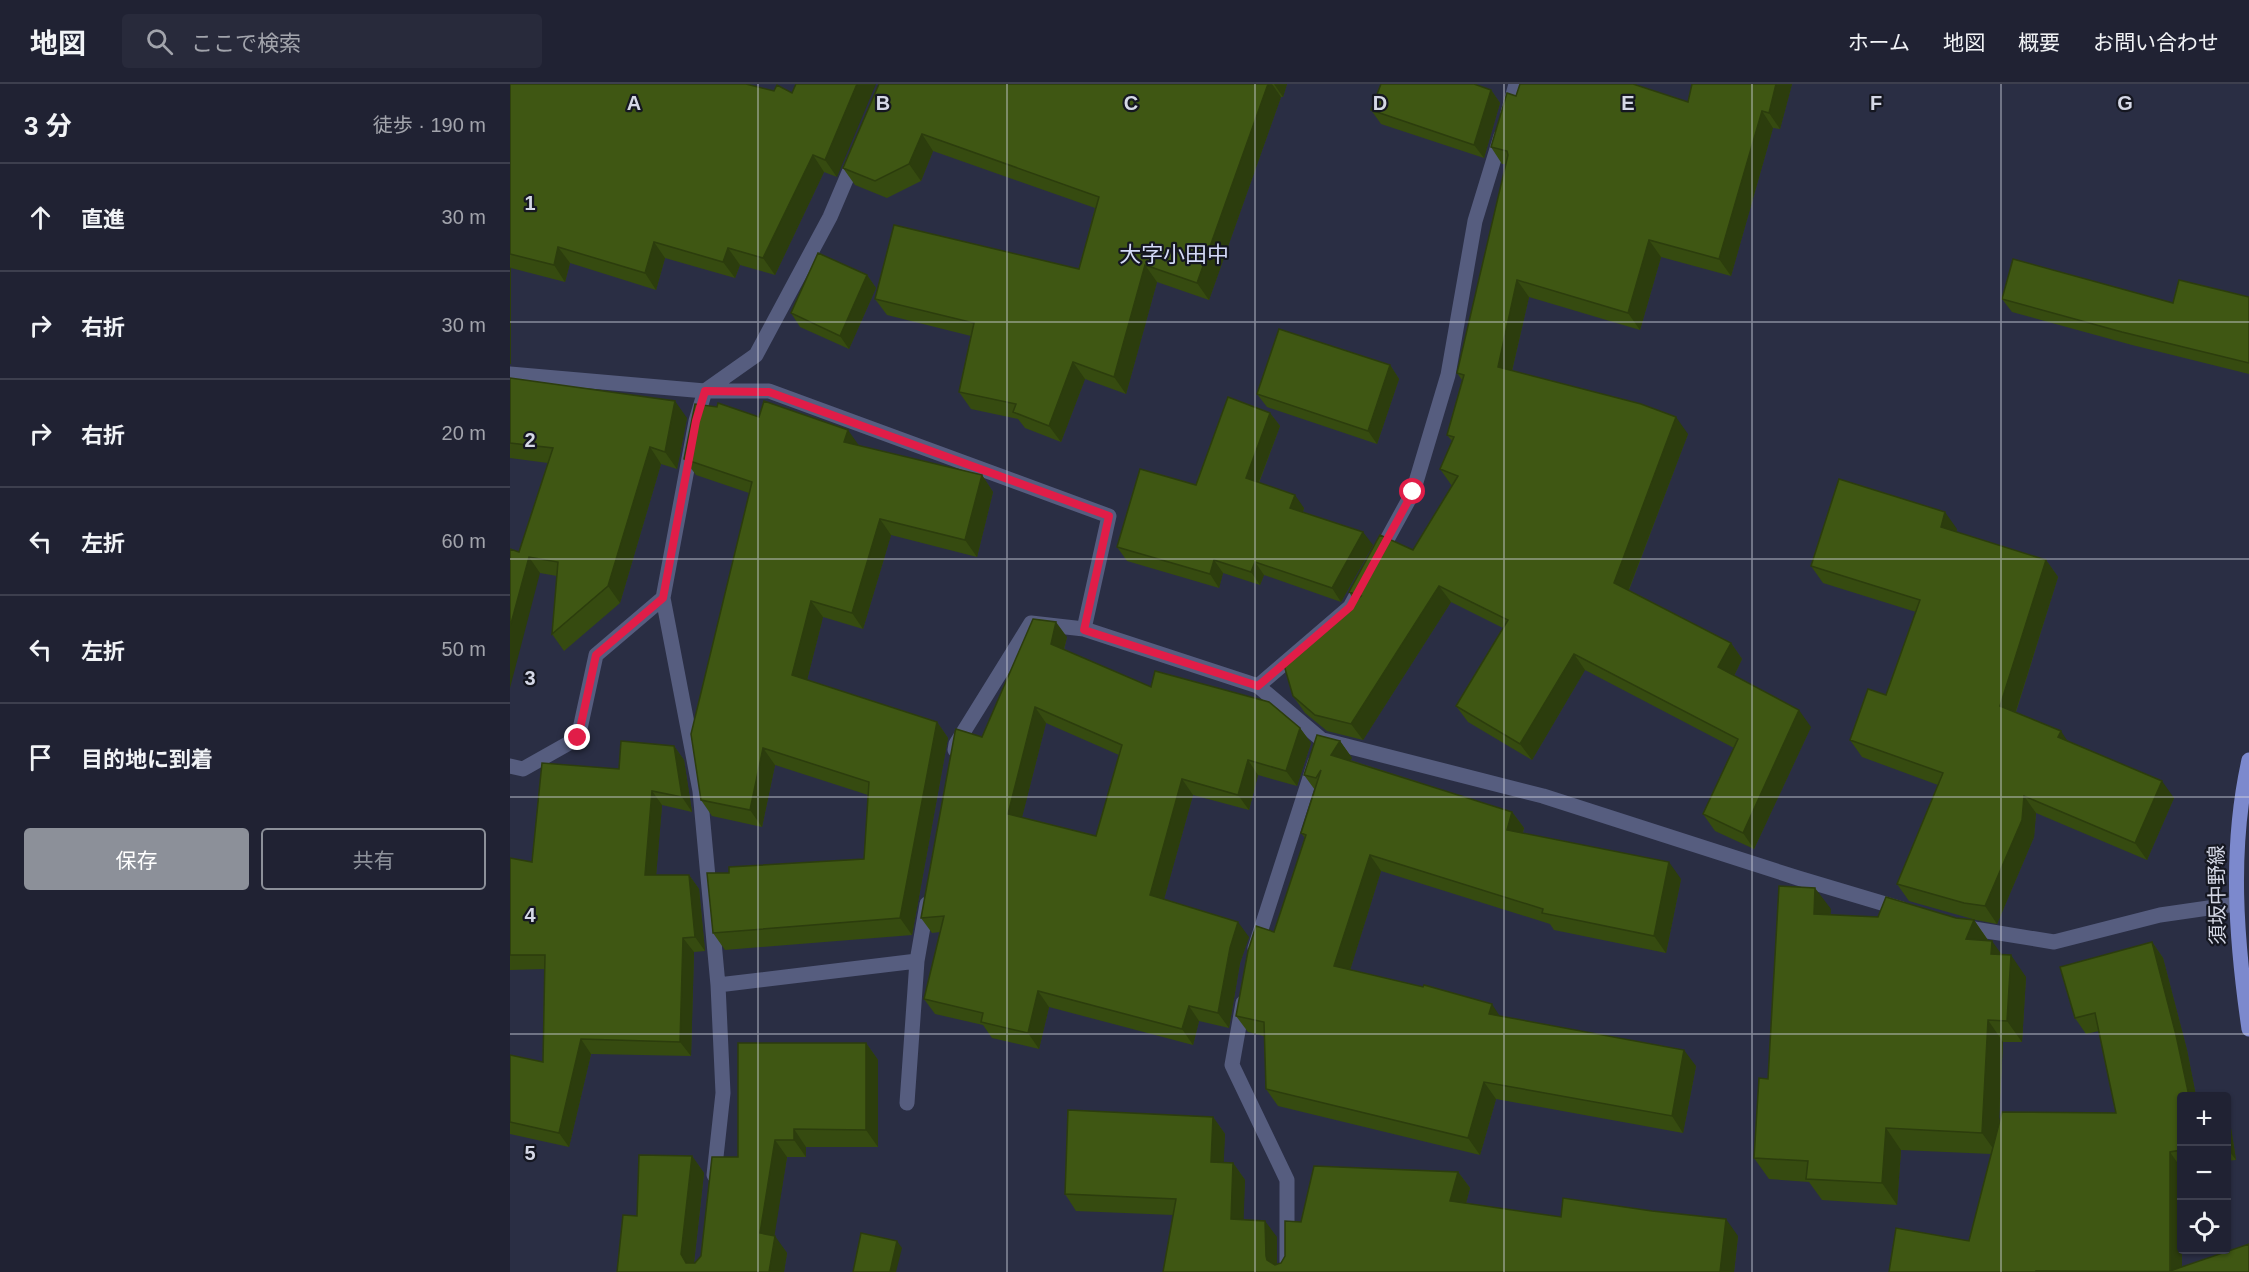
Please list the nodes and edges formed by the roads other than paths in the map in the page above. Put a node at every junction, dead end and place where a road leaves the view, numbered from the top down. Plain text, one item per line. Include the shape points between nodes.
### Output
1 (1516, 84) edge
2 (860, 146) edge
3 (510, 374) edge
4 (705, 391) junction
5 (663, 598) junction
6 (1084, 630) junction
7 (1258, 686) junction
8 (1322, 740) junction
9 (2249, 760) edge
10 (510, 766) edge
11 (952, 767) edge
12 (929, 893) edge
13 (2236, 904) junction
14 (1919, 914) edge
15 (1952, 924) edge
16 (917, 961) junction
17 (1250, 964) edge
18 (718, 985) junction
19 (1246, 987) edge
20 (2249, 1029) edge
21 (907, 1103) dead end
22 (712, 1194) edge
23 (1287, 1272) edge

1 - 7 street via 1475,222 1448,375 1413,492 1350,607
2 - 4 street via 830,218 756,355
3 - 4 street
4 - 5 street
4 - 6 street via 769,392 1109,516
5 - 10 street via 596,655 578,738 523,769
5 - 18 street via 700,791
6 - 7 street
6 - 11 street via 1030,623 956,744
7 - 8 street
8 - 14 street via 1543,796
8 - 17 street
9 - 13 main road, 須坂中野線 via 2240,807
12 - 16 street
13 - 15 street via 2160,915 2054,942
13 - 20 main road, 須坂中野線
16 - 18 street
16 - 21 street
18 - 22 street via 723,1093
19 - 23 street via 1233,1065 1287,1180

